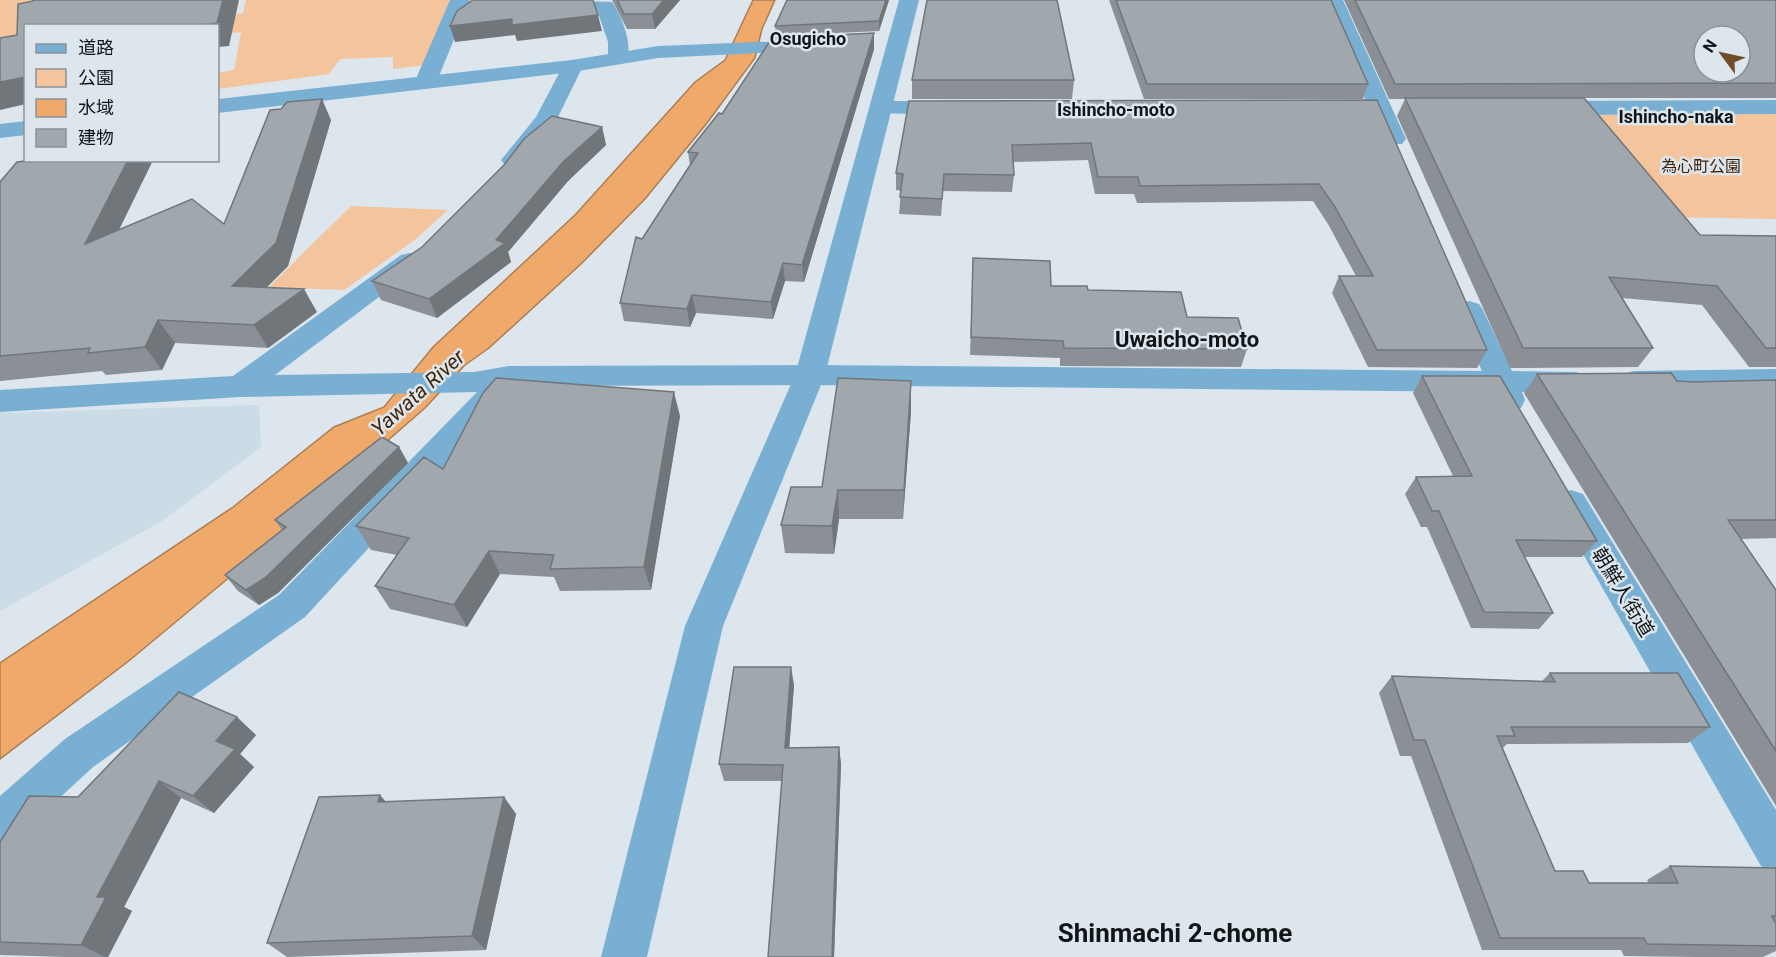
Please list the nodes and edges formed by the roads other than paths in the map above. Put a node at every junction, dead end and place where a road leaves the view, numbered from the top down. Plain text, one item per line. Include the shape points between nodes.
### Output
1 (460, 0) edge
2 (568, 0) edge
3 (909, 0) edge
4 (1333, 0) edge
5 (608, 3) edge
6 (834, 44) edge
7 (618, 57) junction
8 (572, 66) junction
9 (426, 81) junction
10 (219, 106) edge
11 (1776, 107) edge
12 (881, 108) junction
13 (976, 108) edge
14 (1524, 108) edge
15 (24, 128) edge
16 (0, 131) edge
17 (1403, 160) edge
18 (499, 177) edge
19 (431, 244) edge
20 (1459, 288) edge
21 (810, 375) junction
22 (509, 376) junction
23 (1776, 380) edge
24 (1500, 383) junction
25 (240, 386) junction
26 (0, 401) edge
27 (1524, 423) edge
28 (1554, 474) edge
29 (0, 824) edge
30 (1776, 851) edge
31 (624, 957) edge

1 - 9 street
2 - 5 street
3 - 12 street via 888,40
4 - 17 street
5 - 7 street
6 - 7 street
7 - 8 street
8 - 9 street
8 - 18 street via 546,119
9 - 10 street
11 - 14 street
12 - 13 street
12 - 21 street
15 - 16 street
19 - 25 street
20 - 24 street
21 - 22 street
21 - 24 street
21 - 31 street via 704,626
22 - 25 street via 474,382
22 - 29 street via 292,606 79,753
23 - 24 street
24 - 27 street
25 - 26 street
28 - 30 street, 朝鮮人街道

